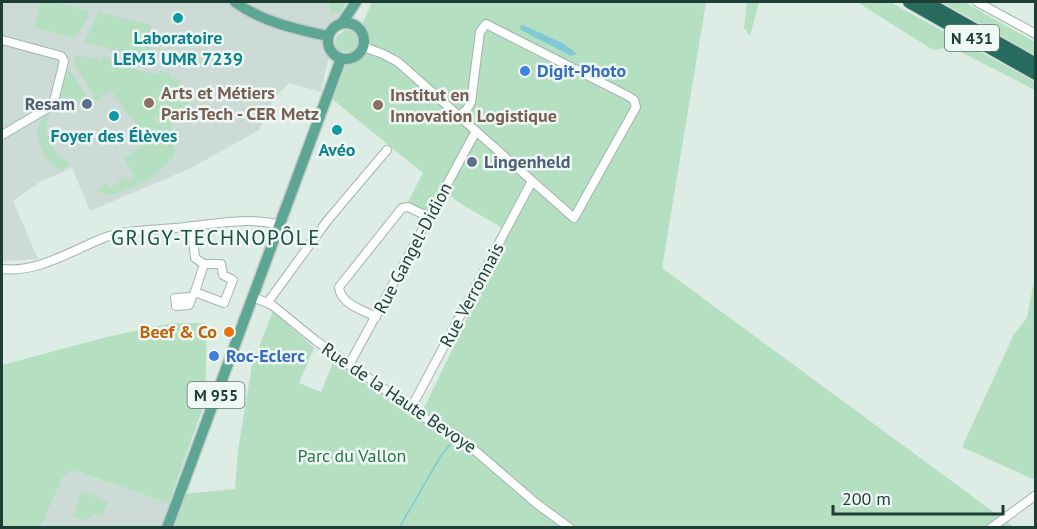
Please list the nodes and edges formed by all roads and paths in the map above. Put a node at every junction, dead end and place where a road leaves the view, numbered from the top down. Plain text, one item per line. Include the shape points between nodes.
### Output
1 (236, 2) edge
2 (357, 2) edge
3 (909, 2) edge
4 (926, 2) edge
5 (977, 2) edge
6 (342, 23) junction
7 (358, 27) junction
8 (1035, 33) edge
9 (328, 36) junction
10 (2, 40) edge
11 (364, 47) junction
12 (341, 59) junction
13 (1035, 64) edge
14 (1035, 74) edge
15 (460, 116) junction
16 (476, 131) junction
17 (2, 135) edge
18 (387, 150) dead end
19 (532, 181) junction
20 (429, 217) junction
21 (280, 225) junction
22 (192, 226) junction
23 (204, 264) junction
24 (2, 269) edge
25 (253, 297) junction
26 (268, 302) junction
27 (376, 317) junction
28 (350, 365) junction
29 (411, 408) junction
30 (1035, 495) edge
31 (167, 528) edge
32 (570, 528) edge
33 (991, 528) edge

1 - 9 main road via 268,20
2 - 6 main road
2 - 7 main road
3 - 14 highway, N 431
4 - 13 highway, N 431
5 - 8 street
6 - 7 main road
6 - 9 main road via 333,27
7 - 11 main road via 364,36
9 - 12 main road via 330,50
10 - 17 street via 60,56 64,61 53,105
11 - 12 main road via 353,58
11 - 15 street via 398,62
12 - 21 main road, M 955
15 - 16 street
15 - 19 street via 471,102 480,32 486,24 634,100 634,113 574,218
16 - 19 street
16 - 20 street, Rue Gangel-Didion
18 - 26 street via 327,221
19 - 29 street, Rue Verronnais
20 - 27 street, Rue Gangel-Didion
20 - 27 street via 402,208 339,287 345,300
21 - 22 street via 238,222
21 - 25 main road, M 955
22 - 23 street via 195,258
22 - 24 street via 118,234 41,265
23 - 23 street via 193,294 224,303 233,280 223,275 221,264
25 - 26 street, Rue de la Haute Bevoye
25 - 31 main road, M 955
26 - 28 street, Rue de la Haute Bevoye
27 - 28 street, Rue Gangel-Didion
28 - 29 street, Rue de la Haute Bevoye
29 - 32 street, Rue de la Haute Bevoye via 457,435
30 - 33 street

